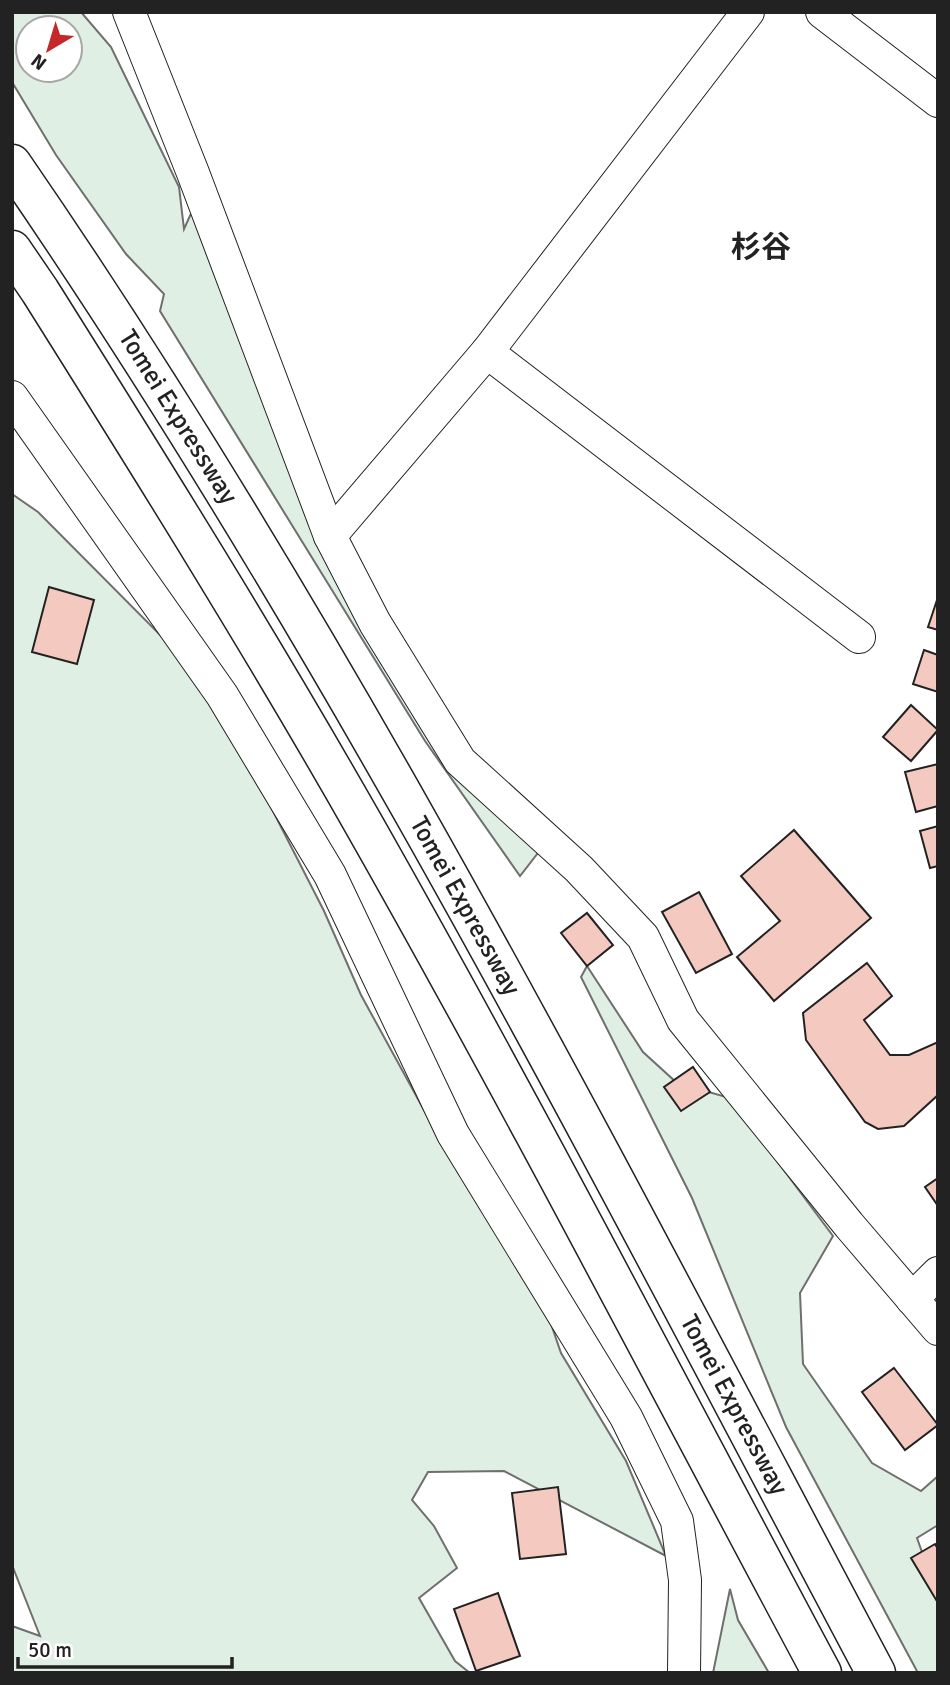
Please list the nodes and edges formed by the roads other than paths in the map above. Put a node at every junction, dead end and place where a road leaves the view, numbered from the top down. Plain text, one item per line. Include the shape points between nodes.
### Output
1 (129, 12) edge
2 (748, 12) edge
3 (822, 12) edge
4 (938, 101) edge
5 (12, 164) edge
6 (12, 250) edge
7 (487, 352) junction
8 (12, 397) edge
9 (330, 536) junction
10 (859, 637) dead end
11 (938, 1273) edge
12 (912, 1299) junction
13 (938, 1329) edge
14 (684, 1673) edge
15 (822, 1673) edge
16 (876, 1673) edge

1 - 9 street
2 - 7 street
3 - 4 street
5 - 16 highway, Tomei Expressway via 252,535 407,799
6 - 15 highway, Tomei Expressway via 210,562 363,823
7 - 9 street
7 - 10 street
8 - 14 street via 222,695 330,875 453,1134 626,1417 677,1521 685,1580
9 - 12 street via 375,623 460,761 579,869 643,937 683,1020
11 - 12 street
12 - 13 street

